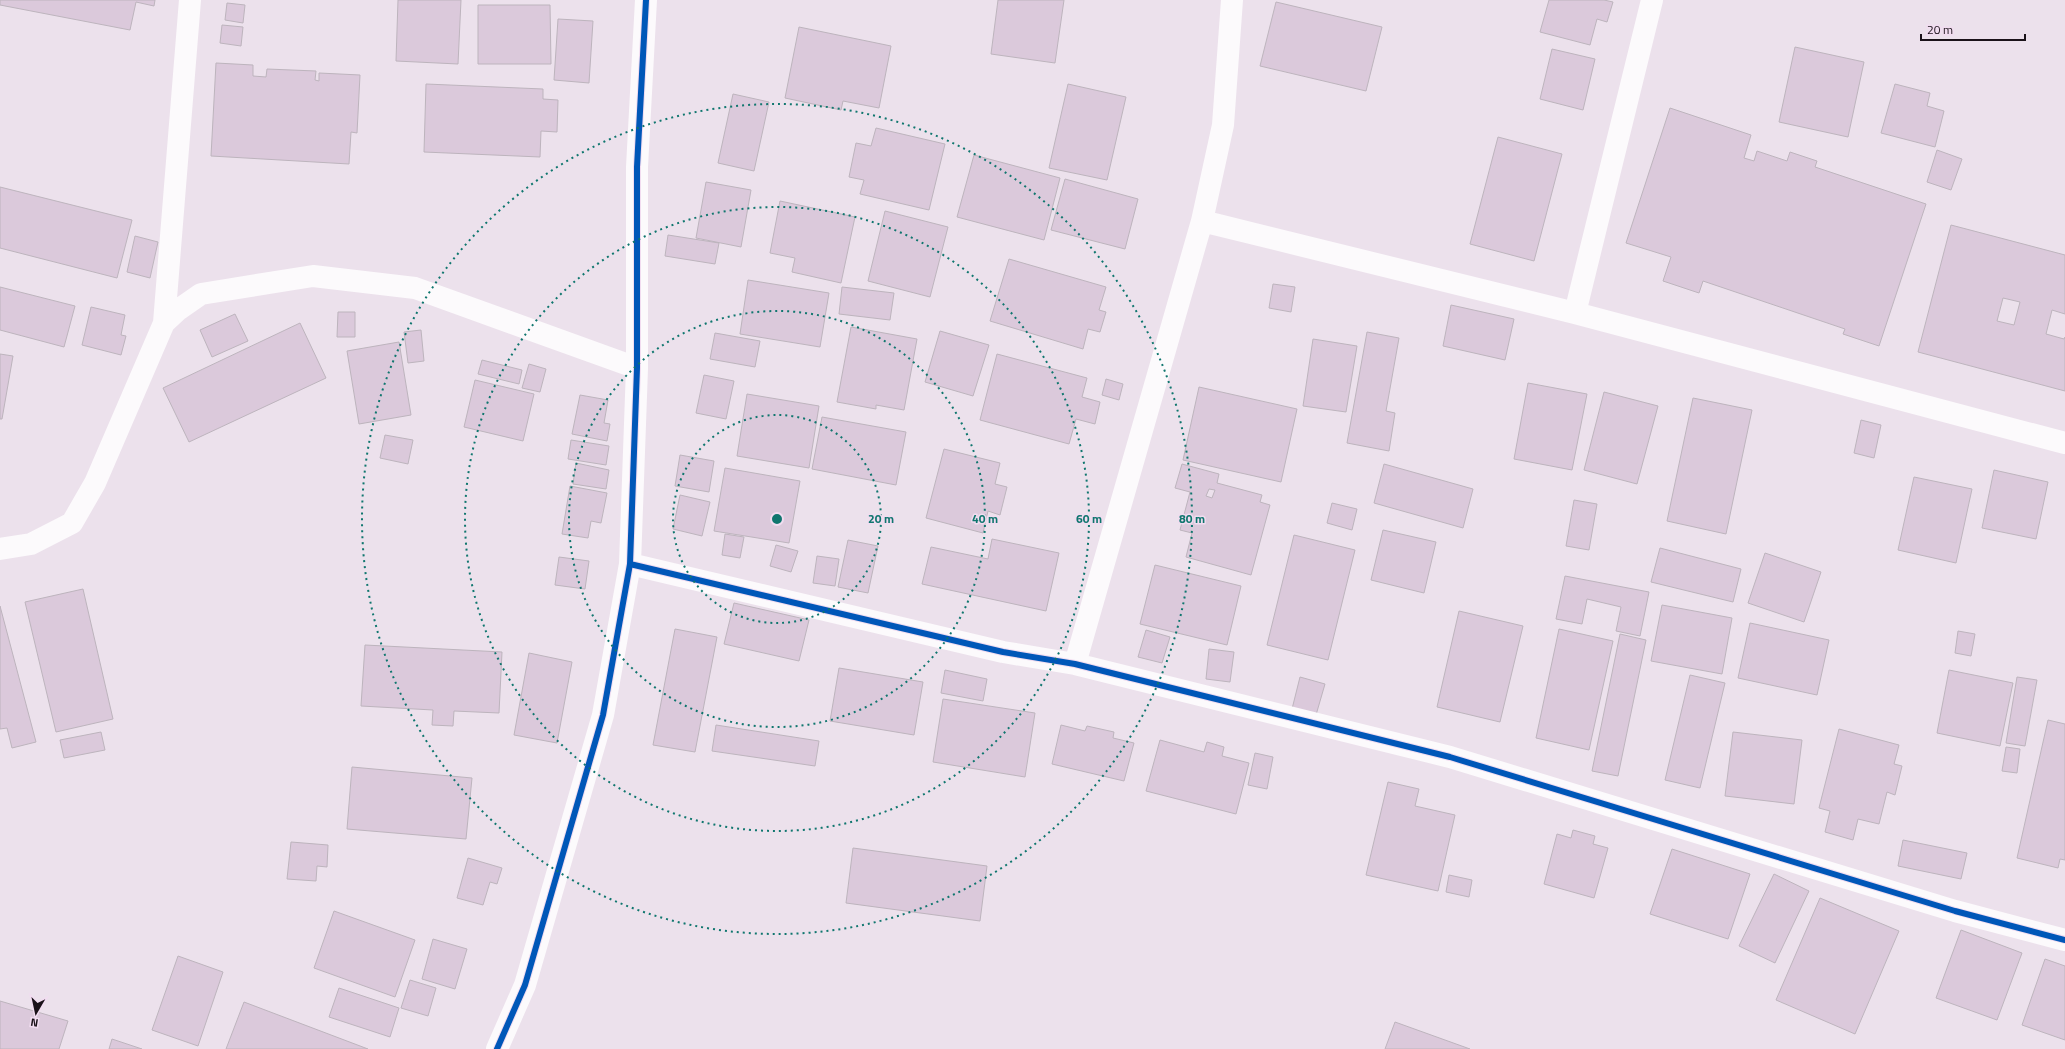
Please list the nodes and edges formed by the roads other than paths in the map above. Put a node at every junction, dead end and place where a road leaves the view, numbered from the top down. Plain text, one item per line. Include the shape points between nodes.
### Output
1 (190, 0) edge
2 (646, 0) edge
3 (1232, 0) edge
4 (1652, 0) edge
5 (1202, 221) junction
6 (1575, 313) junction
7 (164, 323) junction
8 (637, 368) junction
9 (2065, 444) edge
10 (0, 549) edge
11 (630, 564) junction
12 (1075, 664) junction
13 (2065, 940) edge
14 (497, 1049) edge

1 - 7 street
2 - 8 street via 637,167
3 - 5 street via 1223,125
4 - 6 street
5 - 6 street
5 - 12 street
6 - 9 street
7 - 8 street via 201,294 313,276 415,288
7 - 10 street via 95,484 72,523 31,544
8 - 11 street
11 - 12 street via 1003,652
11 - 14 street via 603,715 525,985
12 - 13 street via 1450,757 1955,911

